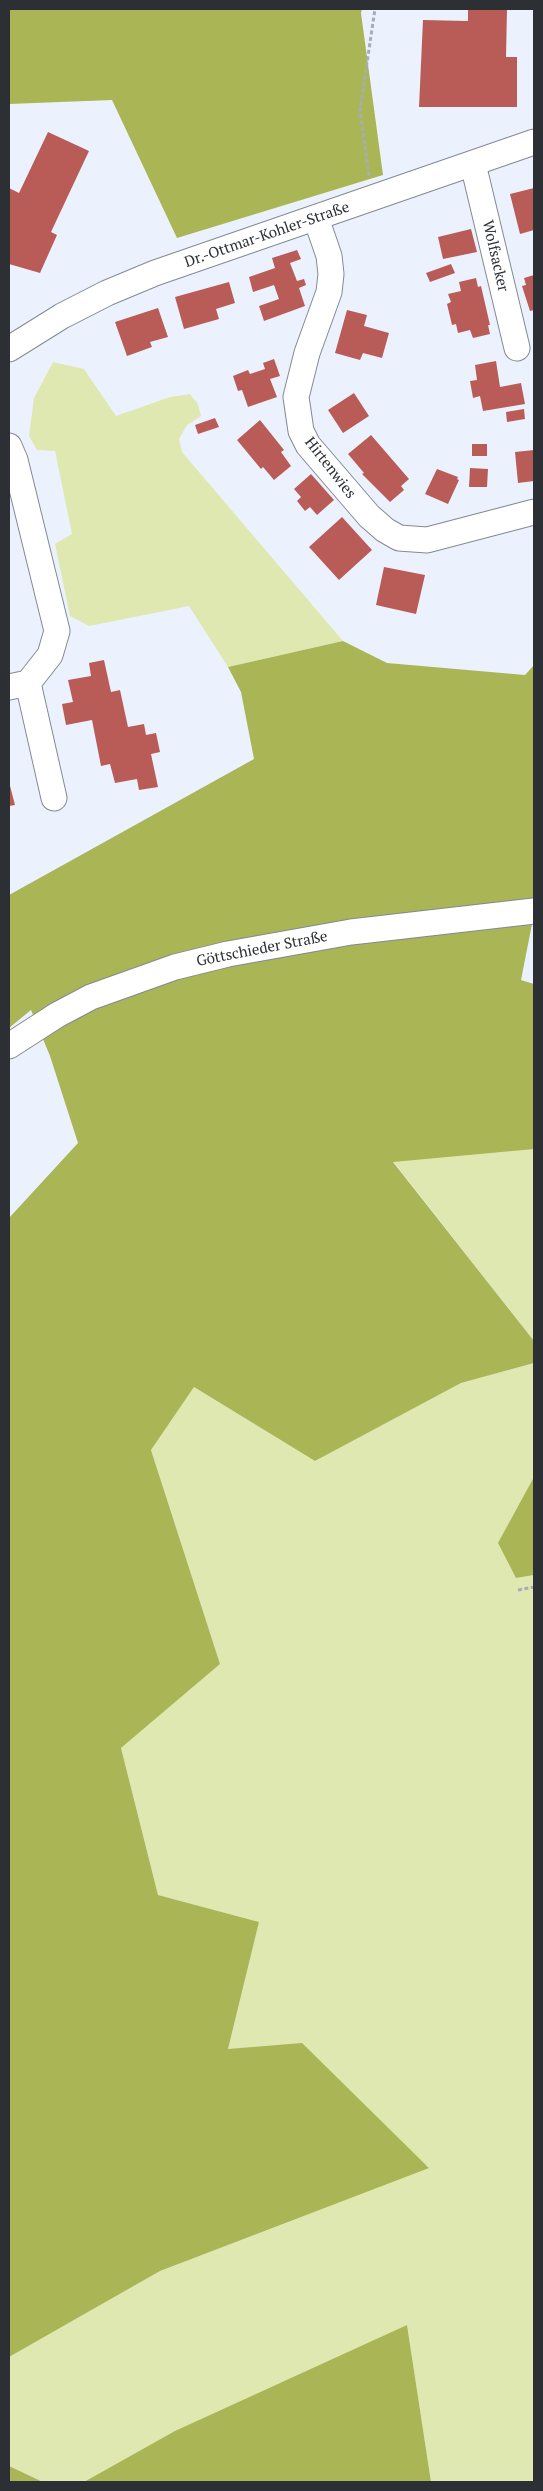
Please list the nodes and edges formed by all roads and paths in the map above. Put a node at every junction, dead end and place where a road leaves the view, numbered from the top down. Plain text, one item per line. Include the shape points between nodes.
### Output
1 (375, 9) edge
2 (534, 142) edge
3 (473, 164) junction
4 (372, 200) junction
5 (316, 218) junction
6 (518, 348) dead end
7 (9, 349) edge
8 (9, 446) edge
9 (534, 512) edge
10 (18, 685) edge
11 (54, 798) dead end
12 (533, 911) edge
13 (9, 1046) edge
14 (534, 1587) edge
15 (518, 1590) dead end

1 - 4 path via 360,110
2 - 3 street, Dr.-Ottmar-Kohler-Straße
3 - 4 street, Dr.-Ottmar-Kohler-Straße
3 - 6 street, Wolfsacker
4 - 5 street, Dr.-Ottmar-Kohler-Straße
5 - 7 street, Dr.-Ottmar-Kohler-Straße via 155,273 107,293
5 - 9 street, Hirtenwies via 329,256 329,292 307,353 296,397 301,431 314,452 369,516 399,538 427,540
8 - 10 street via 16,460 56,631 50,655
10 - 11 street
12 - 13 street, Göttschieder Straße via 351,932 174,967 91,997 57,1014
14 - 15 path

